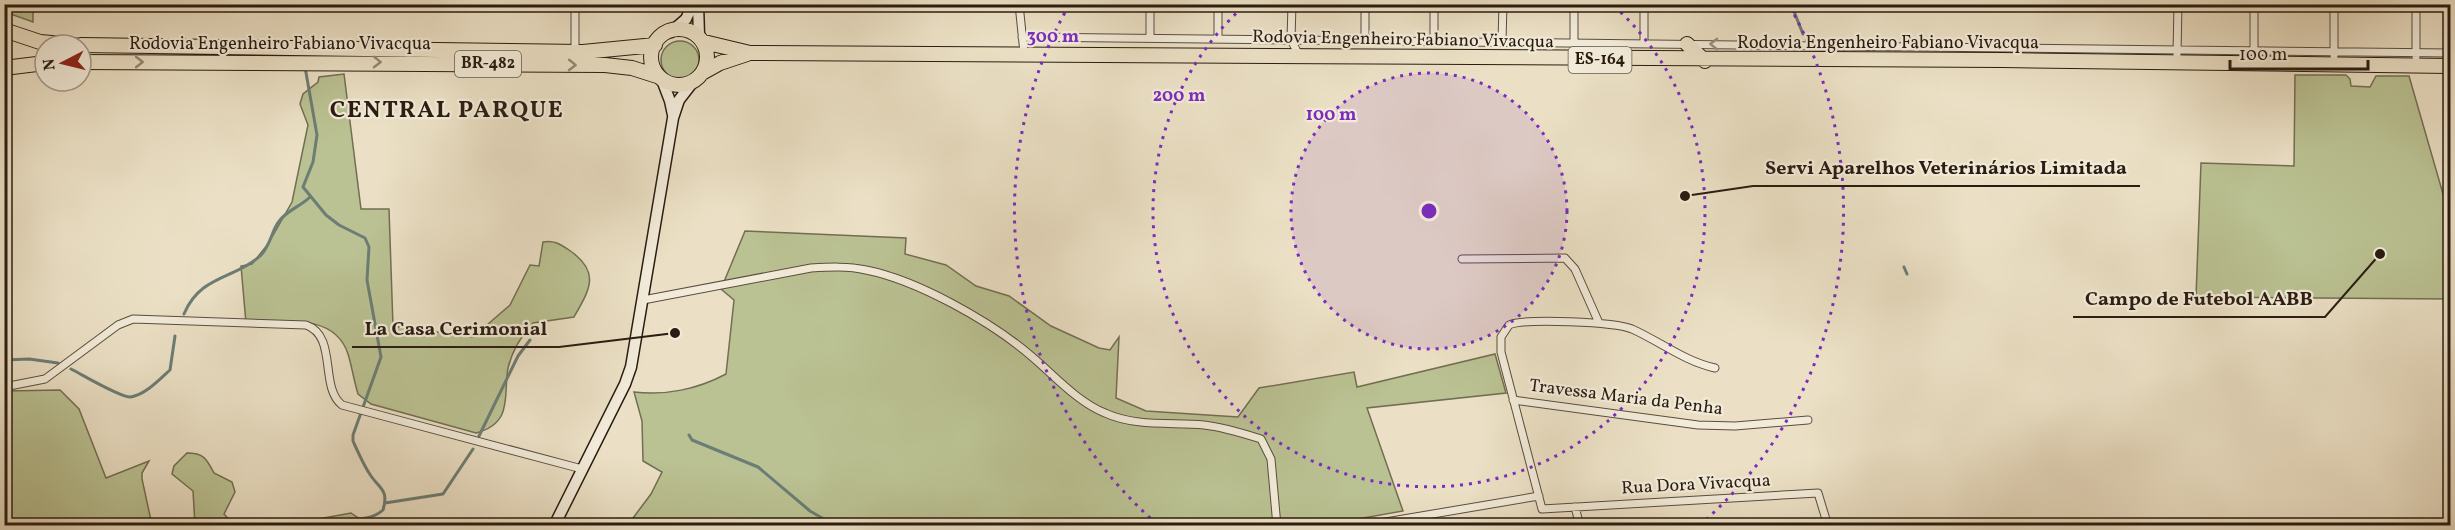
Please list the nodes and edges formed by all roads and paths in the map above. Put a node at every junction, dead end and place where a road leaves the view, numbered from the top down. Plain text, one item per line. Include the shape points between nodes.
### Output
1 (576, 4) edge
2 (693, 4) edge
3 (698, 4) edge
4 (1019, 4) edge
5 (1150, 4) edge
6 (1218, 4) edge
7 (1292, 4) edge
8 (1365, 4) edge
9 (1434, 4) edge
10 (1503, 4) edge
11 (1574, 4) edge
12 (1644, 4) edge
13 (2178, 4) edge
14 (2254, 4) edge
15 (2334, 4) edge
16 (2415, 4) edge
17 (4, 30) edge
18 (671, 32) junction
19 (1022, 37) junction
20 (1150, 38) junction
21 (1218, 38) junction
22 (701, 39) junction
23 (33, 40) edge
24 (1291, 40) junction
25 (1365, 40) junction
26 (1502, 41) junction
27 (1434, 42) junction
28 (1574, 42) junction
29 (1644, 43) junction
30 (1687, 44) junction
31 (655, 45) junction
32 (93, 46) edge
33 (1919, 46) junction
34 (575, 52) junction
35 (2254, 52) junction
36 (750, 53) junction
37 (1024, 53) junction
38 (2451, 53) edge
39 (290, 55) junction
40 (318, 55) junction
41 (1300, 57) junction
42 (2177, 57) junction
43 (2334, 59) junction
44 (2416, 59) junction
45 (1705, 61) junction
46 (1921, 61) junction
47 (93, 62) edge
48 (33, 64) edge
49 (2451, 66) edge
50 (4, 68) edge
51 (698, 76) junction
52 (659, 78) junction
53 (673, 118) junction
54 (1462, 259) dead end
55 (643, 300) junction
56 (1599, 323) junction
57 (1715, 368) dead end
58 (4, 387) edge
59 (1513, 400) junction
60 (1808, 420) dead end
61 (582, 469) junction
62 (1539, 496) junction
63 (1575, 507) junction
64 (554, 525) edge
65 (1277, 525) edge
66 (1362, 525) edge
67 (1580, 525) edge
68 (1828, 525) edge

1 - 34 street
2 - 18 street via 686,18
3 - 22 street
4 - 19 street
5 - 20 street
6 - 21 street
7 - 24 street
8 - 25 street
9 - 27 street
10 - 26 street
11 - 28 street
12 - 29 street
13 - 42 street
14 - 35 street
15 - 43 street
16 - 44 street
17 - 23 highway
18 - 22 highway via 682,30
18 - 31 highway
19 - 20 street
19 - 37 street
20 - 21 street
21 - 24 street
22 - 36 highway, Rodovia Engenheiro Fabiano Vivacqua
22 - 51 highway via 707,62
24 - 25 street
24 - 41 street
25 - 27 street
26 - 27 street
26 - 28 street
28 - 29 street
29 - 30 street
33 -> 30 street
30 - 45 highway
31 - 34 highway, Rodovia Engenheiro Fabiano Vivacqua / BR-482
31 - 52 highway via 651,57
32 - 39 highway, Rodovia Engenheiro Fabiano Vivacqua / BR-482
33 - 42 street
33 - 46 street
34 - 40 highway, Rodovia Engenheiro Fabiano Vivacqua / BR-482
35 - 42 street
35 - 43 street
36 - 37 highway, Rodovia Engenheiro Fabiano Vivacqua / ES-164
36 - 51 highway, Rodovia Engenheiro Fabiano Vivacqua via 729,58
37 - 41 highway, Rodovia Engenheiro Fabiano Vivacqua / ES-164
38 - 44 street
39 - 40 highway, Rodovia Engenheiro Fabiano Vivacqua / BR-482
47 -> 39 highway, Rodovia Engenheiro Fabiano Vivacqua / BR-482
40 -> 52 highway, Rodovia Engenheiro Fabiano Vivacqua / BR-482 via 605,65 632,68
41 - 45 highway, Rodovia Engenheiro Fabiano Vivacqua / ES-164
42 - 43 highway, Rodovia Engenheiro Fabiano Vivacqua / ES-164
42 - 46 highway, Rodovia Engenheiro Fabiano Vivacqua / ES-164
43 - 44 highway, Rodovia Engenheiro Fabiano Vivacqua / ES-164
44 - 49 highway, Rodovia Engenheiro Fabiano Vivacqua / ES-164
45 - 46 highway, Rodovia Engenheiro Fabiano Vivacqua / ES-164
48 - 50 highway
51 - 52 highway via 681,85
51 - 53 street via 679,100
52 - 53 street
53 - 55 street
54 - 56 street via 1565,258 1575,268
55 - 61 street via 625,384
55 - 65 street via 811,268 866,270 899,280 972,314 1105,414 1133,422 1204,425 1261,439 1271,459
56 - 57 street via 1629,328 1695,364
56 - 59 street via 1521,322 1504,329 1500,344
58 - 61 street via 45,379 118,325 133,320 306,325 313,327 321,339 335,397 342,405
59 - 60 street, Travessa Maria da Penha via 1698,425
59 - 62 street
61 - 64 street
62 - 63 street, Rua Dora Vivacqua via 1542,509
62 - 66 street
63 - 67 street
63 - 68 street, Rua Dora Vivacqua via 1818,493

